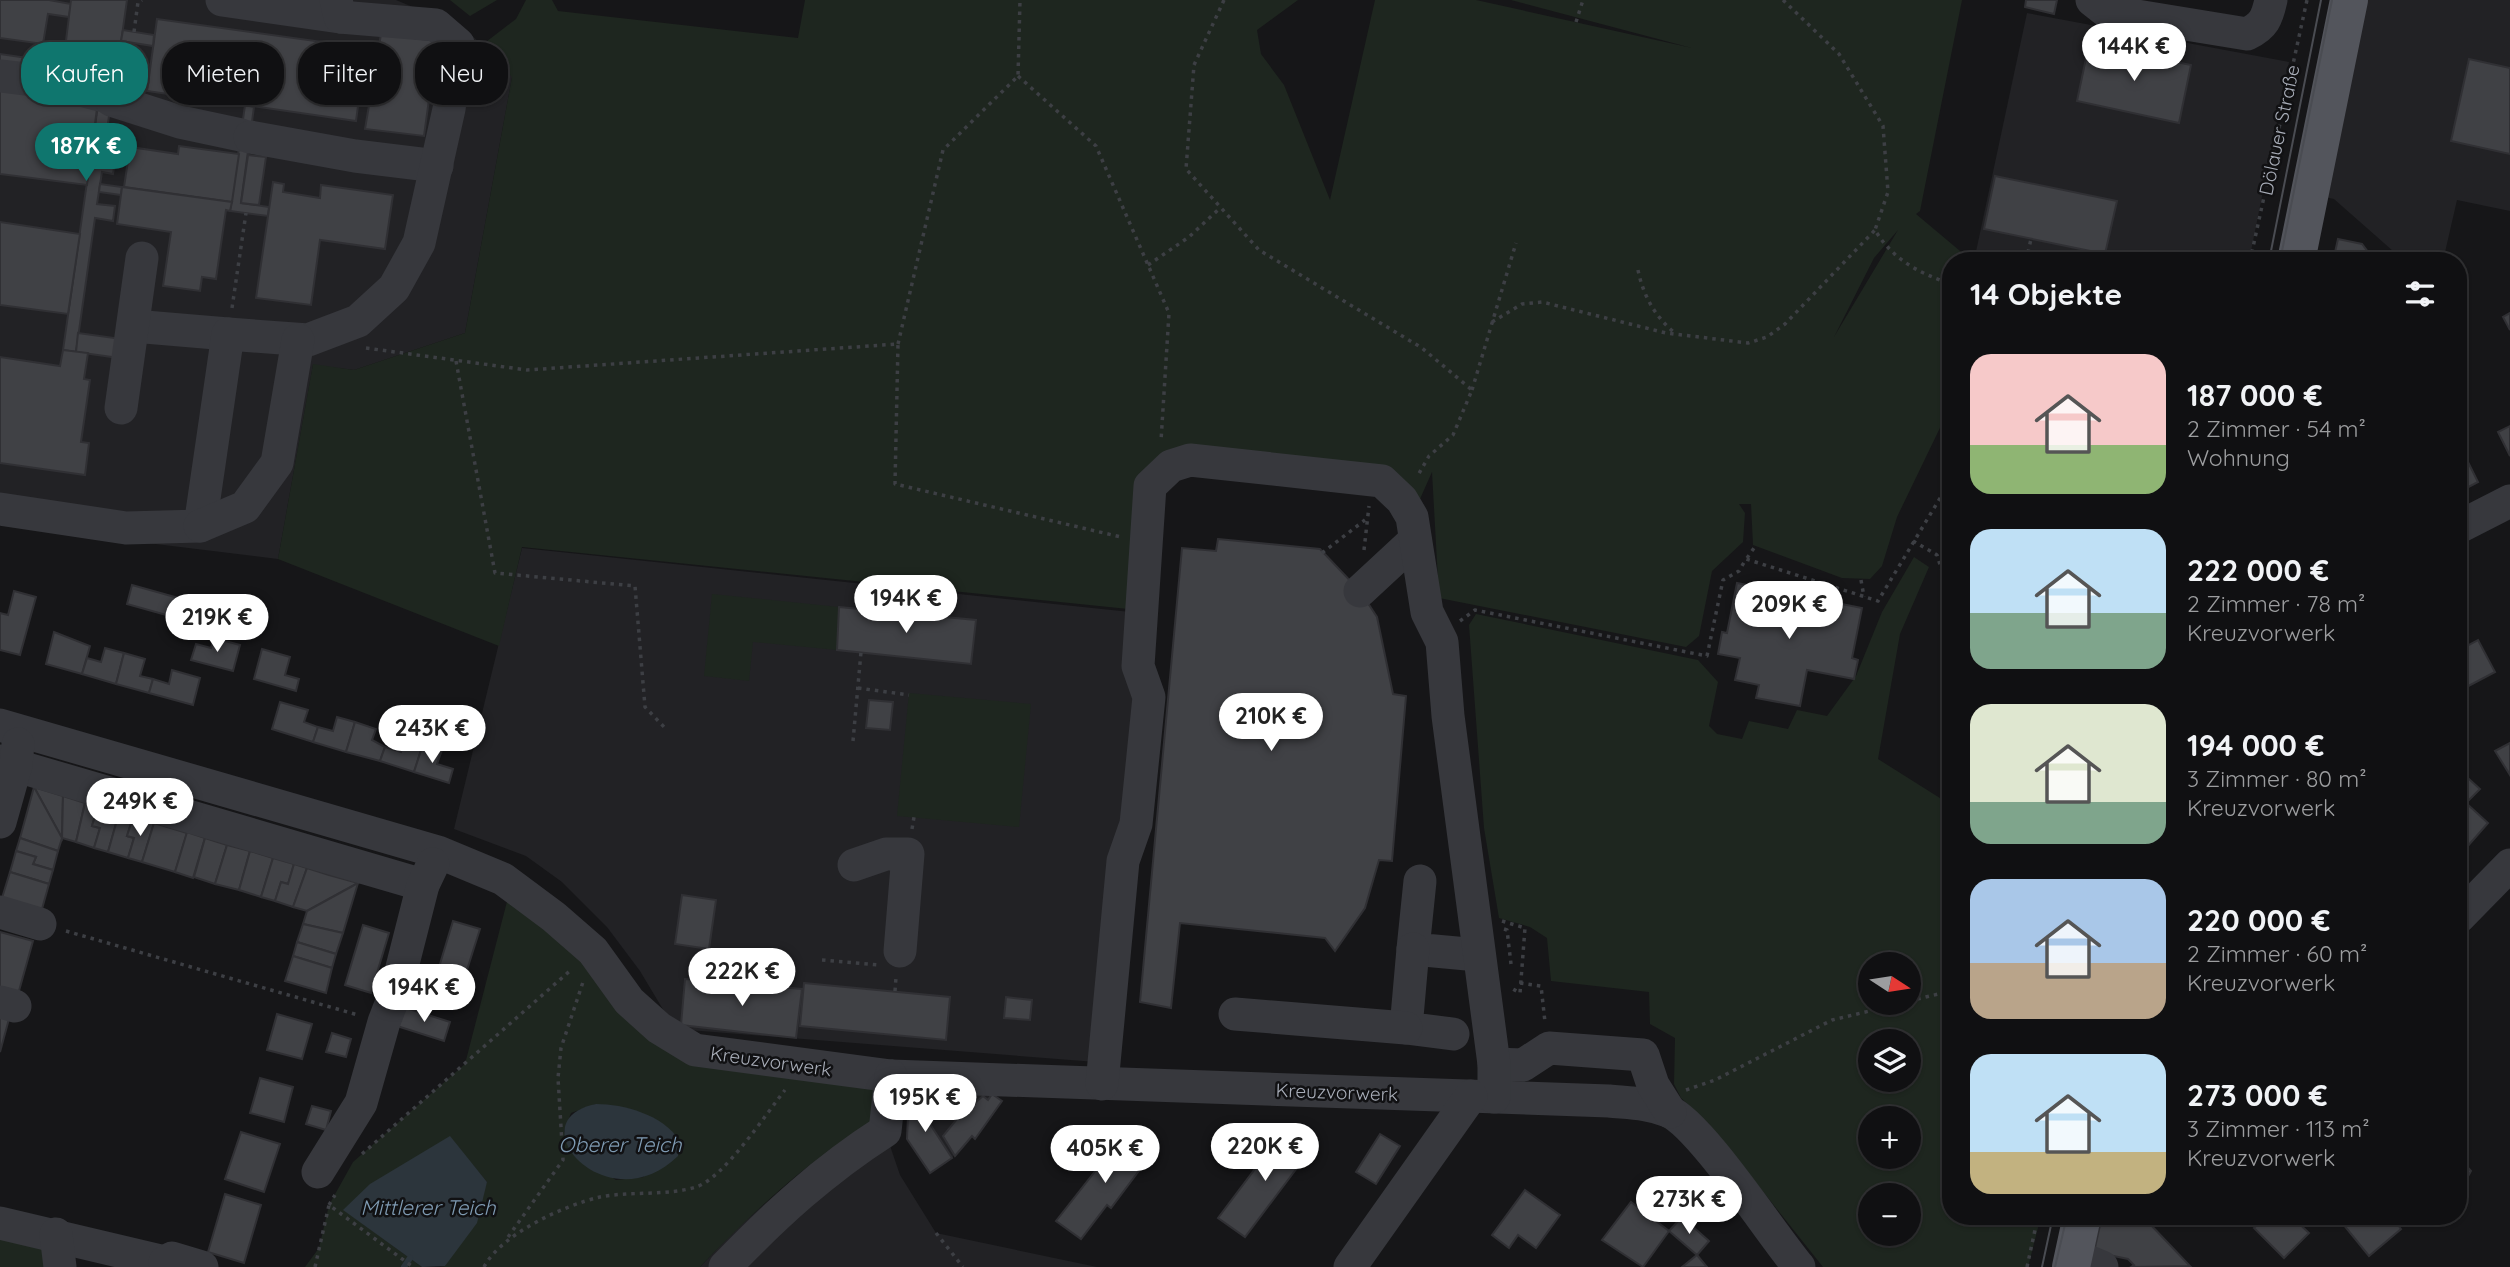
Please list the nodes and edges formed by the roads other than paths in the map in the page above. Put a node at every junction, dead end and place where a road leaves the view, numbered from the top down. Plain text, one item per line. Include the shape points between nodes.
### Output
1 (222, 0) edge
2 (2092, 0) edge
3 (2271, 0) edge
4 (2348, 0) edge
5 (338, 8) edge
6 (0, 76) edge
7 (437, 166) junction
8 (2298, 252) edge
9 (142, 258) dead end
10 (133, 326) junction
11 (228, 334) junction
12 (298, 340) junction
13 (121, 408) dead end
14 (2510, 501) edge
15 (0, 509) edge
16 (2467, 523) edge
17 (200, 526) junction
18 (1415, 540) junction
19 (1360, 591) road end
20 (10, 728) edge
21 (8, 763) edge
22 (0, 822) edge
23 (438, 852) junction
24 (854, 865) dead end
25 (2510, 865) edge
26 (1420, 881) dead end
27 (423, 885) junction
28 (2467, 909) edge
29 (0, 912) edge
30 (40, 923) road end
31 (1413, 948) junction
32 (1478, 955) junction
33 (890, 958) road end
34 (1235, 1014) dead end
35 (1406, 1028) junction
36 (1453, 1034) dead end
37 (891, 1076) junction
38 (1102, 1084) junction
39 (1486, 1086) junction
40 (1670, 1112) junction
41 (330, 1178) road end
42 (0, 1223) edge
43 (2082, 1225) edge
44 (56, 1234) junction
45 (1789, 1263) edge
46 (2082, 1263) edge
47 (167, 1264) edge
48 (60, 1267) edge
49 (202, 1267) edge
50 (725, 1267) edge
51 (1350, 1267) edge

1 - 5 street
2 - 3 street via 2106,11 2247,34 2260,28
4 - 8 main road
5 - 7 street via 436,25 458,44
6 - 7 street via 50,82 180,122 246,136
7 - 12 street via 419,243 394,288 358,321
9 - 10 street
10 - 11 street
10 - 13 street
11 - 12 street
11 - 17 street
12 - 17 street via 277,463 245,506
14 - 16 street
15 - 17 street via 126,528
18 - 19 street
18 - 32 street via 1427,612 1443,642
18 - 38 street via 1412,517 1382,481 1190,460 1158,474 1150,486 1138,666 1149,698 1136,824 1124,861
20 - 21 street, Kreuzvorwerk
20 - 23 street, Kreuzvorwerk
21 - 22 street, Kreuzvorwerk
21 - 27 street
23 - 27 street
23 - 37 street, Kreuzvorwerk via 503,879 599,958 629,1001 659,1028 695,1050
24 - 33 street via 886,853 908,854
25 - 28 street
26 - 31 street
27 - 41 street via 396,991
29 - 30 street
31 - 32 street
31 - 35 street
32 - 39 street
34 - 35 street
35 - 36 street
37 - 38 street, Kreuzvorwerk
37 - 50 street via 885,1131 782,1208
38 - 39 street, Kreuzvorwerk
39 - 40 street, Kreuzvorwerk via 1643,1104
39 - 40 street via 1549,1048 1643,1055 1653,1085
39 - 51 street
40 - 45 street, Kreuzvorwerk via 1698,1137
42 - 44 street
43 - 46 main road
44 - 47 street
44 - 48 street
47 - 49 street via 172,1258

